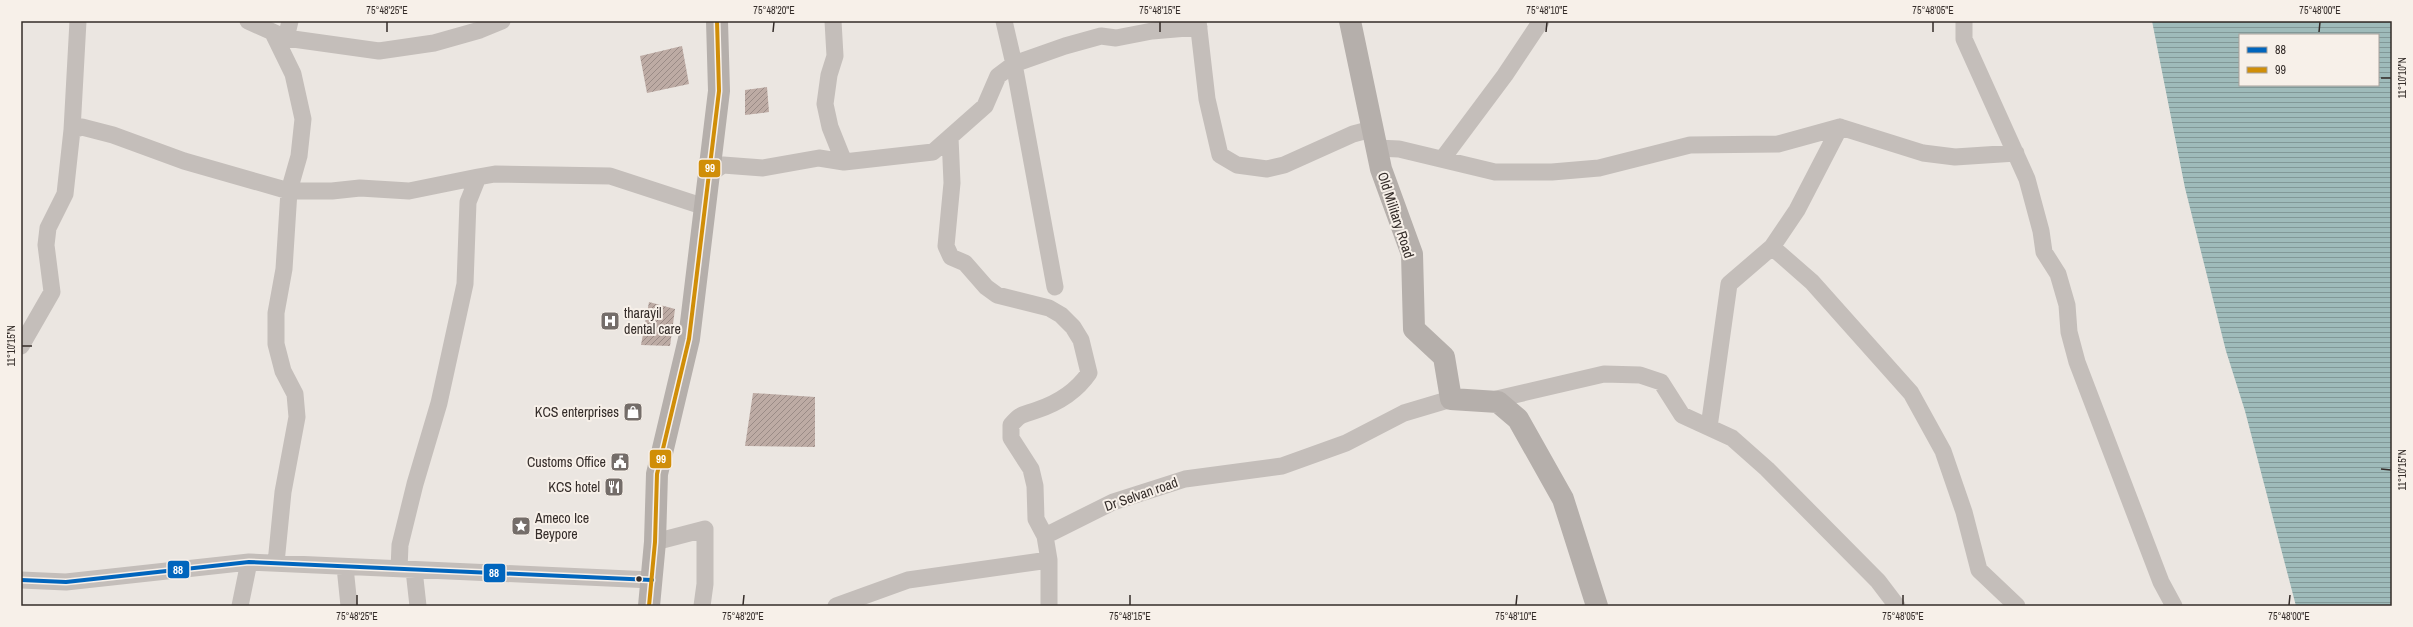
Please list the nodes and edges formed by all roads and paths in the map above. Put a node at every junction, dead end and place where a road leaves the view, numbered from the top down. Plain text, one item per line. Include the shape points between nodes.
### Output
1 (78, 21) edge
2 (248, 21) edge
3 (290, 21) edge
4 (502, 21) edge
5 (832, 21) edge
6 (1004, 21) edge
7 (1350, 21) edge
8 (1541, 21) edge
9 (1964, 21) edge
10 (716, 22) edge
11 (1198, 24) edge
12 (279, 35) junction
13 (1014, 64) junction
14 (1840, 127) junction
15 (72, 130) junction
16 (950, 137) junction
17 (1374, 139) junction
18 (2016, 153) junction
19 (1443, 158) junction
20 (844, 162) junction
21 (478, 177) junction
22 (289, 191) junction
23 (705, 203) junction
24 (1772, 247) junction
25 (1055, 287) dead end
26 (21, 346) edge
27 (1451, 399) junction
28 (1493, 402) junction
29 (1709, 427) junction
30 (1045, 536) junction
31 (654, 542) junction
32 (1049, 560) junction
33 (250, 562) junction
34 (276, 563) junction
35 (345, 567) junction
36 (407, 570) junction
37 (21, 580) edge
38 (652, 580) junction
39 (240, 606) edge
40 (349, 606) edge
41 (418, 606) edge
42 (649, 606) edge
43 (702, 606) edge
44 (836, 606) edge
45 (1049, 606) edge
46 (1597, 606) edge
47 (1898, 606) edge
48 (2017, 606) edge
49 (2174, 606) edge

1 - 15 street
2 - 12 street
3 - 12 street
4 - 12 street via 434,43 379,51
5 - 20 street via 835,56 829,76 826,104 830,127
6 - 13 street
7 - 17 main road, Old Military Road
8 - 19 street via 1505,75
9 - 18 street via 1964,39
10 - 23 main road via 719,91
11 - 13 street via 1116,38 1102,36
11 - 17 street via 1207,99 1220,155 1238,165 1267,169 1284,165 1353,134
12 - 22 street via 293,74 303,119 299,156
13 - 16 street via 998,76 985,106
13 - 25 street
14 - 18 street via 1923,153 1955,157
14 - 19 street via 1778,144 1690,145 1599,168 1495,172
14 - 24 street via 1797,210
15 - 22 street via 82,126 184,161
15 - 26 street via 65,194 48,228 47,264 52,292
16 - 20 street via 933,152
16 - 30 street via 952,183 946,246 951,257 965,263 986,287 997,294 1049,308 1061,315 1073,327 1080,340 1089,373 1080,387 1060,400 1019,415 1011,425 1011,438 1031,469 1035,486 1036,519
17 - 19 street via 1399,149
17 - 27 main road, Old Military Road via 1381,169 1412,254 1414,329 1444,357
18 - 49 street via 2028,179 2042,231 2044,252 2058,274 2077,362 2161,582
20 - 23 street via 819,158 763,168 723,165 711,173
21 - 22 street via 409,191 360,188
21 - 23 street via 495,174 610,176
21 - 36 street via 468,202 466,284 439,403 400,545
22 - 34 street via 284,269 276,313 276,344 283,371 295,394 297,417 283,492
23 - 31 main road via 688,339 657,474
24 - 29 street via 1729,284
24 - 48 street via 1812,282 1911,393 1943,452 1964,512 1979,570
27 - 28 main road
27 - 30 street, Dr Selvan road via 1404,413 1346,443 1282,466 1185,479 1113,502
28 - 29 street via 1604,374 1640,375 1661,382 1682,415
28 - 46 main road via 1518,419 1562,499
29 - 47 street via 1732,438 1767,469 1878,581
30 - 32 street
31 - 38 main road
31 - 43 street via 705,529 705,584
32 - 44 street via 908,580
32 - 45 street
33 - 34 street
33 - 37 street via 66,582
33 - 39 street
34 - 35 street
35 - 36 street
35 - 40 street
36 - 38 street
36 - 41 street
38 - 42 main road

